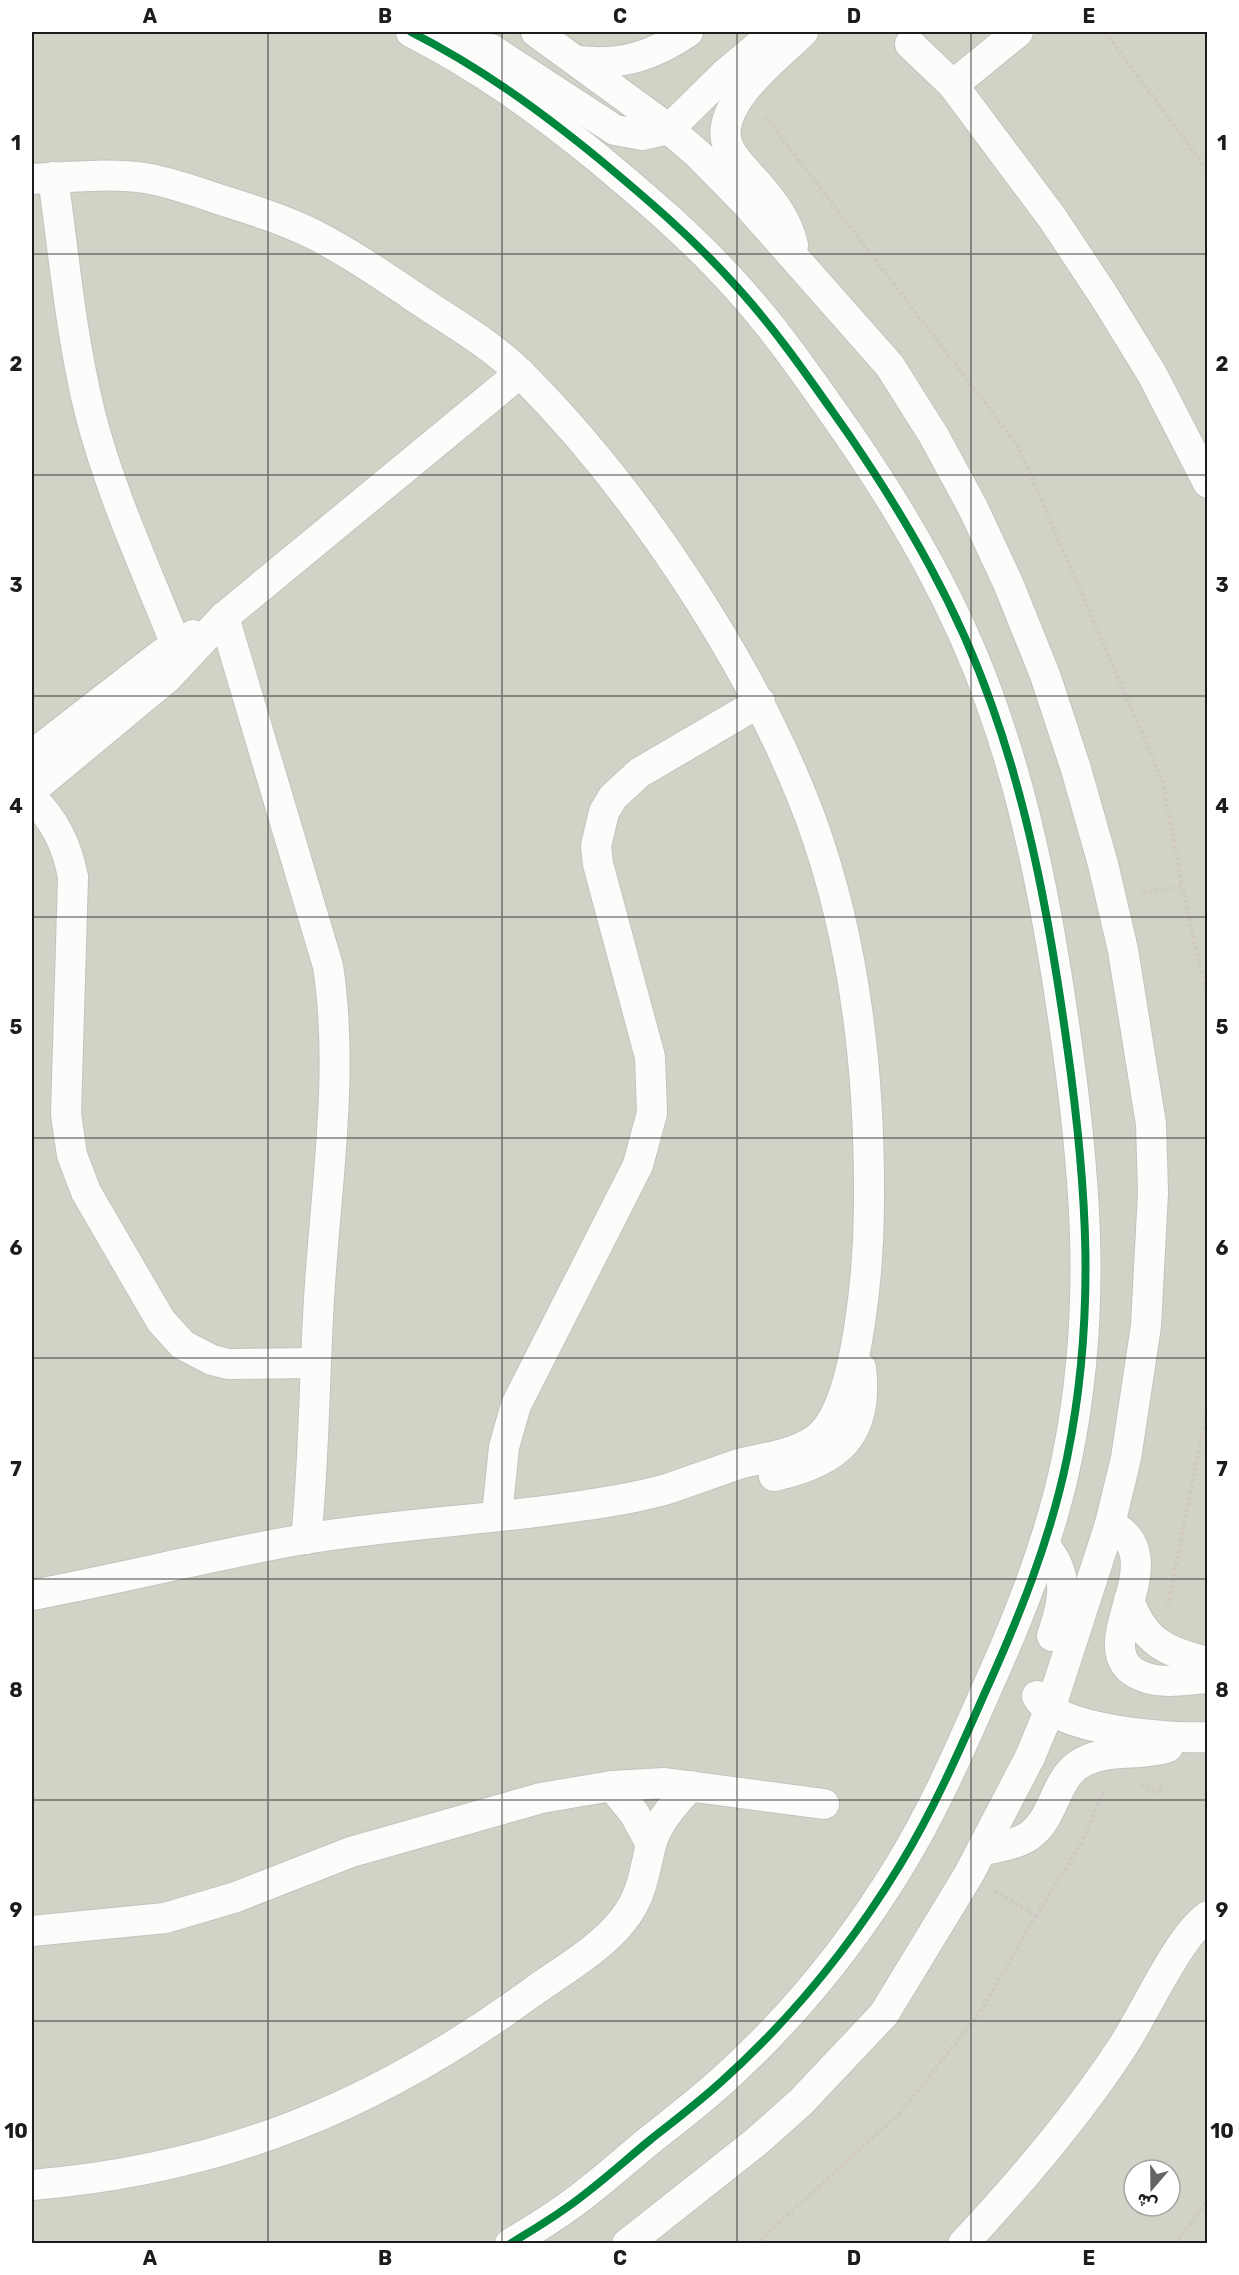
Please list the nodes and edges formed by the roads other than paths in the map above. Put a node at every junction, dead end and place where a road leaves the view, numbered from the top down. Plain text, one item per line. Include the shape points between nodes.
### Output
1 (411, 32) edge
2 (536, 32) edge
3 (688, 32) edge
4 (775, 32) edge
5 (803, 32) edge
6 (1018, 32) edge
7 (910, 45) dead end
8 (440, 47) junction
9 (578, 61) junction
10 (953, 85) junction
11 (669, 129) junction
12 (42, 178) edge
13 (794, 260) junction
14 (520, 373) junction
15 (1208, 483) edge
16 (224, 618) junction
17 (176, 645) junction
18 (760, 702) junction
19 (33, 746) edge
20 (32, 790) edge
21 (32, 798) edge
22 (314, 1363) junction
23 (497, 1515) junction
24 (1110, 1524) junction
25 (306, 1539) junction
26 (1044, 1545) junction
27 (32, 1595) edge
28 (1129, 1600) junction
29 (1208, 1662) edge
30 (1208, 1678) edge
31 (1050, 1709) junction
32 (1186, 1741) edge
33 (612, 1786) junction
34 (691, 1786) junction
35 (824, 1804) dead end
36 (651, 1844) junction
37 (975, 1863) junction
38 (1208, 1916) edge
39 (32, 1931) edge
40 (32, 2185) edge
41 (510, 2244) edge
42 (627, 2244) edge
43 (963, 2244) edge

1 - 8 street
2 - 9 street
3 - 9 street via 643,57 600,64
4 - 11 street
5 - 13 street via 742,92 726,120 727,143 732,154 781,213
6 - 10 street
7 - 10 street
8 - 11 street via 458,43 491,49 615,130 643,135
8 - 26 street via 522,97 577,141 670,218 737,287 797,361 893,499 963,631 1009,756 1036,869 1058,975 1086,1205 1086,1293 1077,1401
9 - 11 street
10 - 15 street via 1053,219 1104,296 1152,374
11 - 13 street via 746,203
12 - 14 street via 140,177 276,218 372,269 485,344
12 - 17 street via 90,414 106,467
13 - 24 street via 890,366 973,508 1045,675 1076,769 1110,900 1139,1037 1151,1124 1153,1192 1139,1381
14 - 16 street
14 - 18 street via 611,477 656,537
16 - 17 street
16 - 20 street via 167,678
16 - 22 street via 328,966 333,999 335,1066
17 - 19 street
18 - 23 street via 703,733 625,784 612,797 601,820 596,846 598,864 651,1058 652,1113 639,1165 516,1405 504,1447
18 - 23 street via 814,830 840,922 856,1006 870,1154 868,1239 857,1344 863,1380 858,1417 834,1454 807,1467 752,1481 667,1489 583,1506
21 - 22 street via 58,831 73,877 66,1114 72,1155 87,1192 161,1321 183,1345 228,1364
22 - 25 street
23 - 25 street
24 - 28 street via 1126,1534 1136,1551 1137,1573
24 - 31 street
25 - 27 street
26 - 31 street via 1059,1566 1064,1593 1035,1687 1039,1700
26 - 41 street via 1009,1639 930,1812 899,1868 842,1950 773,2032 722,2082 569,2206
28 - 29 street via 1136,1619 1156,1642 1182,1656
28 - 30 street via 1119,1642 1128,1665 1148,1678
31 - 32 street via 1099,1729
31 - 37 street
32 - 37 street via 1085,1761 1069,1774 1037,1829
33 - 34 street
33 - 36 street via 634,1813
33 - 39 street via 541,1798 372,1845 197,1911 133,1923
34 - 35 street
34 - 36 street via 668,1812
36 - 40 street via 649,1865 635,1904 608,1936 484,2028 388,2085 339,2109 235,2148 127,2174
37 - 42 street via 884,2014 844,2059 756,2142
38 - 43 street via 1191,1932 1086,2100

